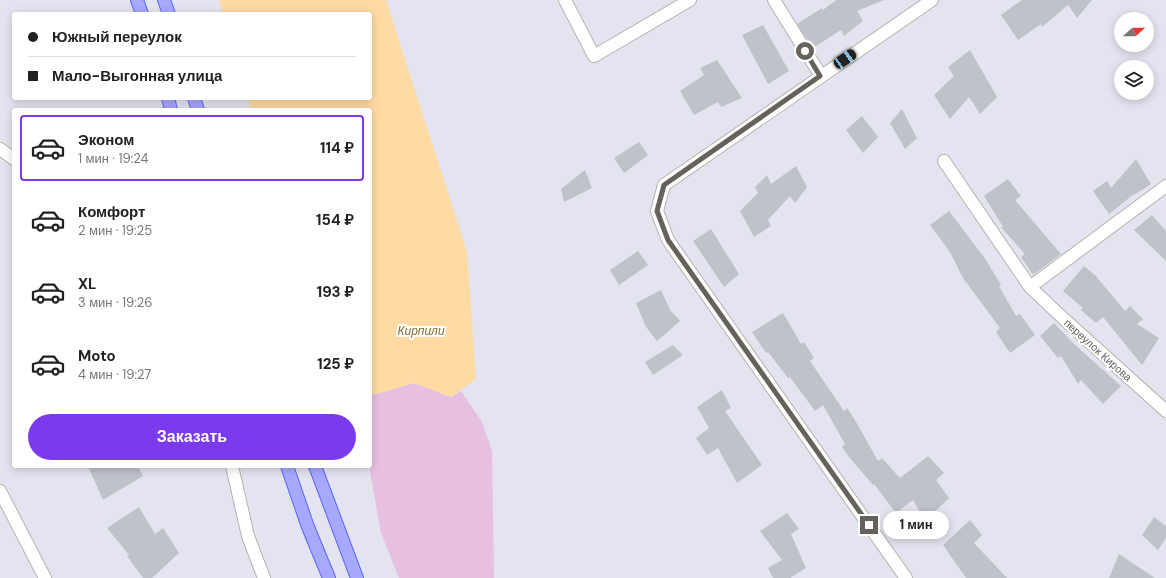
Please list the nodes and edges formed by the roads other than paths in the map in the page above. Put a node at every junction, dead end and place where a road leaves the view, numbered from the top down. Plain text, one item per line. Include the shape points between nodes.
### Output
1 (137, 0) edge
2 (164, 0) edge
3 (565, 0) edge
4 (690, 0) edge
5 (774, 0) edge
6 (932, 0) edge
7 (141, 12) edge
8 (168, 12) edge
9 (820, 76) junction
10 (0, 149) edge
11 (12, 158) edge
12 (944, 161) dead end
13 (1166, 186) edge
14 (1030, 287) junction
15 (1166, 411) edge
16 (232, 468) edge
17 (288, 468) edge
18 (316, 468) edge
19 (0, 491) edge
20 (45, 578) edge
21 (264, 578) edge
22 (329, 578) edge
23 (357, 578) edge
24 (906, 578) edge

1 - 7 main road
2 - 8 main road
3 - 4 street via 594,56
5 - 9 street
6 - 9 street
9 - 24 street via 664,185 657,211 668,240
10 - 11 street
12 - 14 street, переулок Кирова
13 - 14 street
14 - 15 street, переулок Кирова
16 - 21 street via 248,536
17 - 22 main road
18 - 23 main road
19 - 20 street

